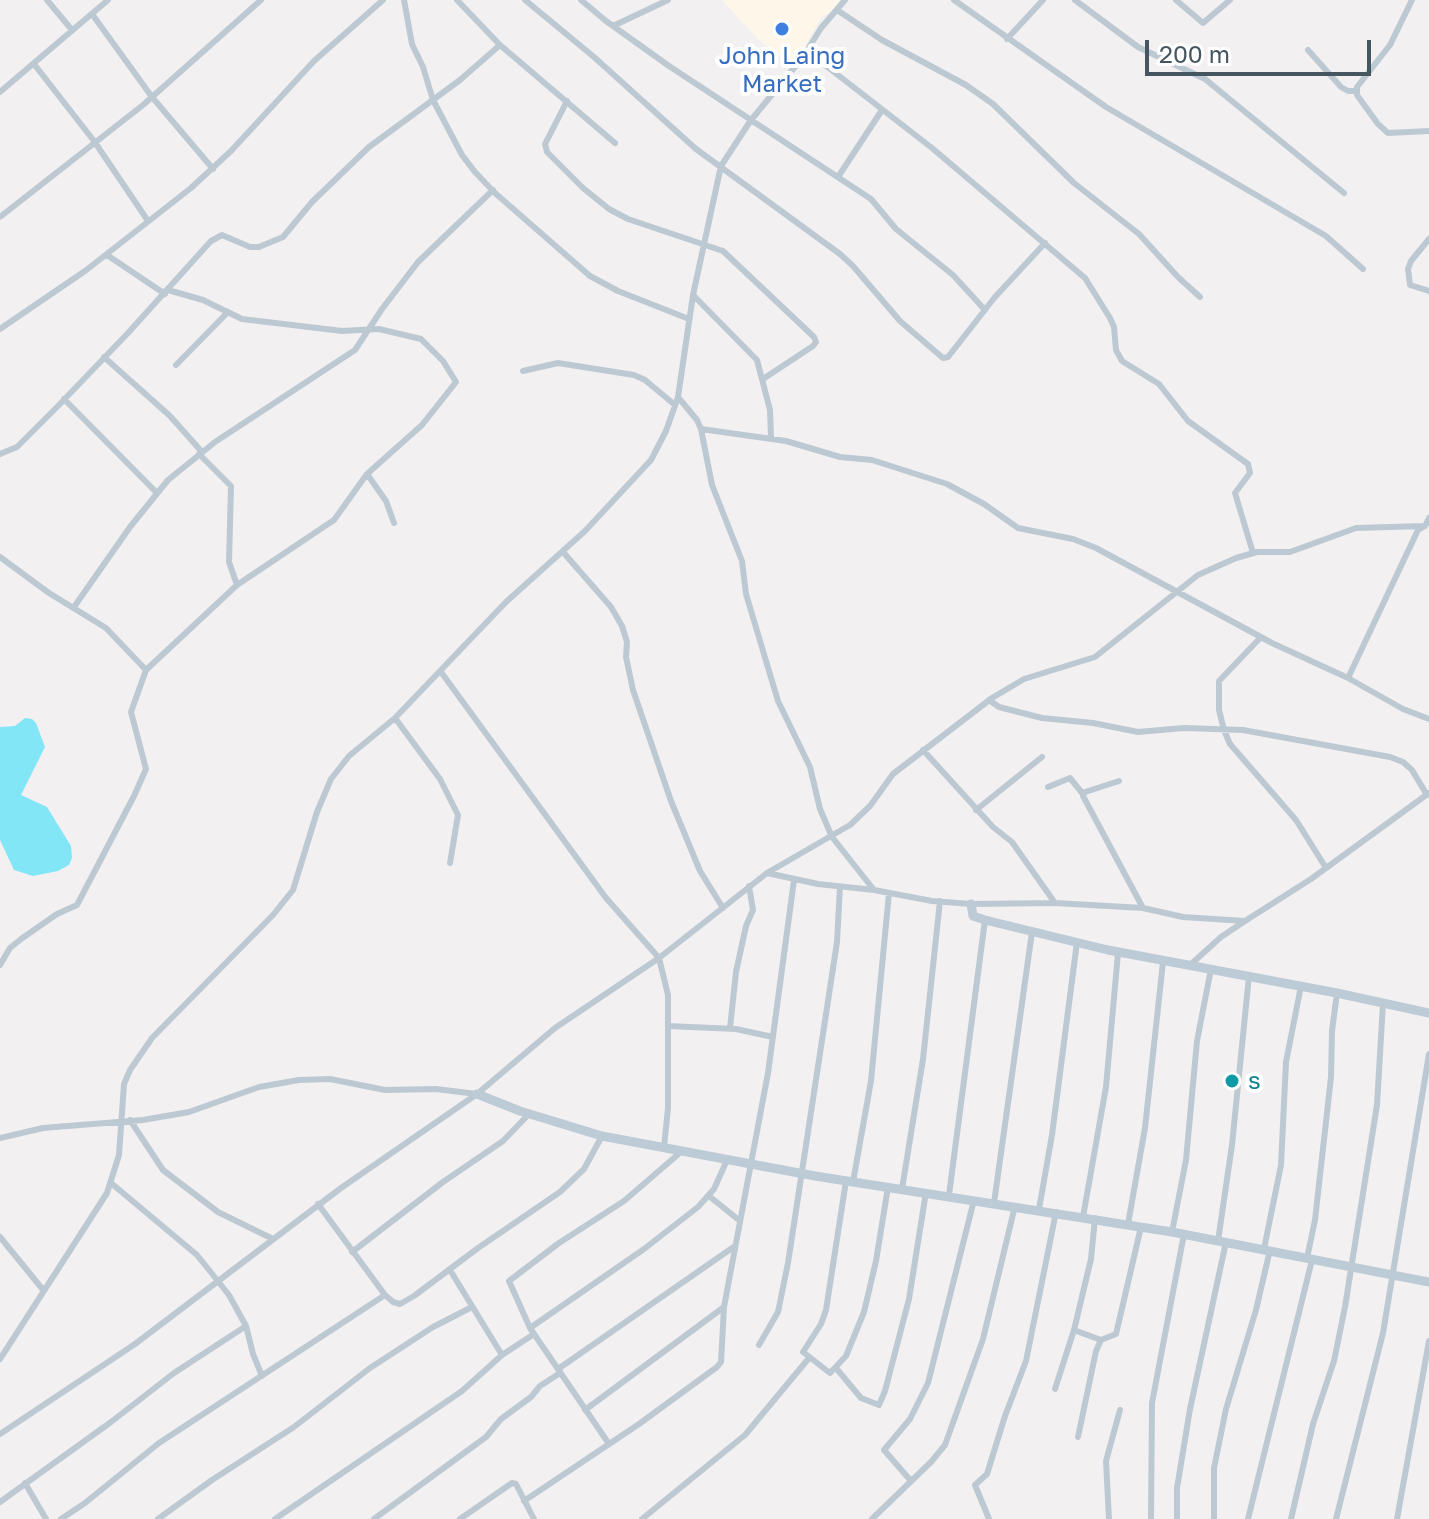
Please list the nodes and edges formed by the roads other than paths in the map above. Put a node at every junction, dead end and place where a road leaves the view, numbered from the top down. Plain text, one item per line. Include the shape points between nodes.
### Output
1 (47, 0) edge
2 (261, 0) edge
3 (383, 0) edge
4 (404, 0) edge
5 (457, 0) edge
6 (525, 0) edge
7 (581, 0) edge
8 (668, 0) edge
9 (845, 0) edge
10 (954, 0) edge
11 (1043, 0) edge
12 (1075, 0) edge
13 (1176, 0) edge
14 (1230, 0) edge
15 (1412, 0) edge
16 (105, 1) edge
17 (837, 10) junction
18 (92, 14) junction
19 (613, 26) junction
20 (72, 30) junction
21 (1007, 39) junction
22 (500, 45) junction
23 (1308, 50) dead end
24 (807, 51) junction
25 (34, 64) junction
26 (0, 79) edge
27 (3, 90) edge
28 (1356, 91) junction
29 (152, 97) junction
30 (433, 100) junction
31 (567, 101) junction
32 (882, 110) junction
33 (751, 120) junction
34 (1429, 131) edge
35 (94, 141) junction
36 (615, 143) dead end
37 (721, 166) junction
38 (213, 169) junction
39 (838, 177) junction
40 (493, 190) junction
41 (1344, 193) dead end
42 (0, 217) edge
43 (148, 221) junction
44 (1429, 239) edge
45 (1045, 243) junction
46 (704, 244) junction
47 (107, 255) junction
48 (1363, 269) dead end
49 (1429, 291) edge
50 (166, 292) junction
51 (693, 295) junction
52 (1200, 297) dead end
53 (985, 310) junction
54 (228, 312) junction
55 (689, 319) junction
56 (0, 329) edge
57 (369, 329) junction
58 (104, 357) junction
59 (176, 365) dead end
60 (523, 371) dead end
61 (763, 379) junction
62 (678, 397) junction
63 (64, 399) junction
64 (675, 405) junction
65 (701, 429) junction
66 (771, 438) junction
67 (201, 453) junction
68 (0, 454) edge
69 (367, 474) junction
70 (157, 493) junction
71 (1429, 518) edge
72 (394, 523) dead end
73 (1425, 526) junction
74 (563, 552) junction
75 (1253, 553) junction
76 (0, 557) edge
77 (237, 585) junction
78 (1176, 592) junction
79 (74, 607) junction
80 (1261, 637) junction
81 (146, 670) junction
82 (441, 672) junction
83 (1348, 678) junction
84 (989, 700) junction
85 (395, 718) junction
86 (1429, 719) edge
87 (1224, 730) junction
88 (923, 750) junction
89 (1042, 757) dead end
90 (1119, 781) dead end
91 (1048, 787) dead end
92 (1083, 794) junction
93 (1428, 794) edge
94 (976, 810) junction
95 (832, 837) junction
96 (450, 863) dead end
97 (1326, 868) junction
98 (767, 873) junction
99 (794, 880) junction
100 (749, 886) junction
101 (840, 887) junction
102 (874, 890) junction
103 (889, 893) junction
104 (940, 901) junction
105 (1055, 903) junction
106 (971, 904) junction
107 (723, 908) junction
108 (1143, 908) junction
109 (985, 920) junction
110 (1245, 921) junction
111 (1032, 932) junction
112 (1077, 942) junction
113 (1118, 953) junction
114 (659, 958) junction
115 (1163, 962) junction
116 (0, 965) edge
117 (1189, 967) junction
118 (1211, 969) junction
119 (1249, 976) junction
120 (1301, 986) junction
121 (1337, 993) junction
122 (1383, 1003) junction
123 (1429, 1013) edge
124 (668, 1026) junction
125 (730, 1028) junction
126 (773, 1037) junction
127 (1429, 1054) edge
128 (477, 1094) junction
129 (529, 1114) junction
130 (130, 1120) junction
131 (121, 1121) junction
132 (602, 1136) junction
133 (0, 1138) edge
134 (664, 1147) junction
135 (682, 1151) junction
136 (727, 1160) junction
137 (750, 1164) junction
138 (803, 1173) junction
139 (850, 1181) junction
140 (111, 1183) junction
141 (888, 1187) junction
142 (902, 1189) junction
143 (926, 1192) junction
144 (949, 1195) junction
145 (709, 1196) junction
146 (974, 1200) junction
147 (994, 1203) junction
148 (318, 1204) junction
149 (1015, 1206) junction
150 (1039, 1209) junction
151 (1056, 1212) junction
152 (1083, 1217) junction
153 (1095, 1218) junction
154 (740, 1221) junction
155 (1128, 1224) junction
156 (1141, 1227) junction
157 (1172, 1232) junction
158 (1184, 1234) junction
159 (0, 1237) edge
160 (273, 1239) junction
161 (1222, 1242) junction
162 (735, 1246) junction
163 (1267, 1249) junction
164 (352, 1252) junction
165 (1309, 1259) junction
166 (1351, 1267) junction
167 (450, 1270) junction
168 (1395, 1276) junction
169 (218, 1282) junction
170 (1429, 1282) edge
171 (44, 1291) junction
172 (385, 1295) junction
173 (472, 1307) junction
174 (724, 1307) junction
175 (246, 1326) junction
176 (1074, 1330) junction
177 (532, 1331) junction
178 (1101, 1340) junction
179 (1429, 1341) edge
180 (759, 1345) dead end
181 (502, 1355) junction
182 (809, 1358) junction
183 (0, 1359) edge
184 (836, 1368) junction
185 (559, 1371) junction
186 (262, 1376) junction
187 (1055, 1389) dead end
188 (585, 1410) junction
189 (1120, 1410) dead end
190 (0, 1434) edge
191 (1078, 1437) dead end
192 (609, 1444) junction
193 (911, 1481) junction
194 (25, 1483) junction
195 (524, 1501) junction
196 (0, 1502) edge
197 (46, 1519) edge
198 (61, 1519) edge
199 (158, 1519) edge
200 (275, 1519) edge
201 (374, 1519) edge
202 (460, 1519) edge
203 (534, 1519) edge
204 (642, 1519) edge
205 (872, 1519) edge
206 (989, 1519) edge
207 (1109, 1519) edge
208 (1151, 1519) edge
209 (1177, 1519) edge
210 (1214, 1519) edge
211 (1248, 1519) edge
212 (1291, 1519) edge
213 (1336, 1519) edge
214 (1397, 1519) edge

1 - 20 street
2 - 29 street
3 - 38 street via 314,61
4 - 30 street via 412,44
5 - 22 street
6 - 37 street
7 - 19 street
8 - 19 street
9 - 17 street
10 - 21 street
11 - 21 street
12 - 41 street via 1138,47 1205,79
13 - 14 street via 1203,23
15 - 28 street via 1390,45
16 - 18 street
17 - 24 street
17 - 52 street via 993,104 1074,183 1139,234
18 - 20 street
18 - 29 street
19 - 33 street
20 - 25 street
21 - 48 street via 1106,107 1326,236
22 - 30 street
22 - 31 street
23 - 28 street via 1341,87
24 - 32 street
24 - 33 street
25 - 27 street
25 - 35 street
26 - 27 street
28 - 34 street via 1388,133
29 - 35 street
29 - 38 street
30 - 40 street via 462,155
30 - 50 street via 360,155 283,237 250,247 222,235
31 - 36 street
31 - 46 street via 547,137 547,152 609,209
32 - 39 street
32 - 45 street
33 - 37 street
33 - 39 street
35 - 42 street
35 - 43 street
37 - 46 street
37 - 53 street via 840,254 900,321 943,358
38 - 43 street
39 - 53 street via 871,199 896,229 953,275
40 - 55 street via 590,276
40 - 57 street via 418,262
43 - 47 street
44 - 49 street via 1408,269 1410,285
45 - 53 street
45 - 75 street via 1080,272 1104,306 1122,361 1159,384 1188,421 1248,464 1250,473 1235,493
46 - 51 street
46 - 61 street via 733,259 814,337 813,346
47 - 50 street
47 - 56 street
50 - 54 street
50 - 58 street
51 - 55 street
51 - 61 street via 757,360
54 - 57 street via 242,319 297,326
54 - 59 street
55 - 62 street
57 - 67 street via 355,350
57 - 69 street via 425,341 456,382 422,425
58 - 63 street
58 - 67 street via 170,416
60 - 64 street via 558,363 634,375
61 - 66 street
62 - 64 street
62 - 65 street
63 - 68 street via 17,447
63 - 70 street
64 - 74 street via 651,460
65 - 66 street
65 - 95 street via 712,485 742,561 748,602 778,701 810,767
66 - 78 street via 872,460 947,484 1018,528 1096,548
67 - 70 street
67 - 77 street via 231,486 229,562
69 - 72 street
69 - 77 street via 334,520
70 - 79 street
71 - 73 street
73 - 75 street via 1356,528 1290,552
73 - 83 street via 1418,530
74 - 82 street via 506,602
74 - 107 street via 622,626 633,690 658,766 700,871
75 - 78 street via 1208,569
76 - 79 street
77 - 81 street
78 - 80 street
78 - 84 street via 1095,657 1024,679
79 - 81 street via 106,628
80 - 83 street
80 - 87 street via 1219,681
81 - 116 street via 131,712 146,769 134,796 77,905 21,939
82 - 85 street
82 - 114 street via 606,898
83 - 86 street
84 - 87 street via 1042,718 1138,732
84 - 88 street
85 - 96 street via 440,779 458,815
85 - 131 street via 349,756 331,779 293,890 284,902 139,1055 124,1084
87 - 93 street via 1268,733 1390,757 1412,770
87 - 97 street via 1230,744 1296,820
88 - 94 street
88 - 95 street via 893,774 863,813
89 - 94 street
90 - 92 street
91 - 92 street via 1067,777
92 - 108 street
93 - 97 street
94 - 105 street via 1012,842
95 - 98 street
95 - 102 street
97 - 110 street
98 - 99 street
98 - 100 street
99 - 101 street
99 - 126 street
100 - 107 street
100 - 125 street via 753,910 736,972
101 - 102 street
101 - 138 street via 837,942
102 - 103 street
103 - 104 street
103 - 139 street via 874,1058
104 - 106 street
104 - 142 street
105 - 106 street
105 - 108 street
106 - 109 street via 972,915
107 - 114 street
108 - 110 street
109 - 111 street
109 - 144 street
110 - 117 street
111 - 112 street
111 - 147 street
112 - 113 street
112 - 150 street
113 - 115 street
113 - 152 street via 1106,1087
114 - 124 street via 667,983
114 - 128 street via 555,1028
115 - 117 street
115 - 155 street via 1145,1128
117 - 118 street
118 - 119 street
118 - 157 street
119 - 120 street
119 - 161 street
120 - 121 street
120 - 163 street via 1286,1062 1281,1165
121 - 122 street
121 - 165 street
122 - 123 street
122 - 166 street via 1377,1105
124 - 125 street
124 - 134 street
125 - 126 street
126 - 137 street
127 - 168 street
128 - 129 street
128 - 130 street via 299,1080 259,1087 189,1112
128 - 148 street
129 - 132 street
129 - 164 street via 503,1141
130 - 131 street
130 - 160 street via 163,1170 218,1212
131 - 133 street
131 - 140 street
132 - 134 street
132 - 167 street via 584,1169 560,1192
134 - 135 street
135 - 136 street
135 - 177 street via 624,1201 509,1281
136 - 137 street
136 - 145 street
137 - 138 street
137 - 154 street
138 - 139 street
138 - 180 street via 780,1305
139 - 141 street
139 - 182 street via 826,1310 803,1352
140 - 169 street via 197,1255
140 - 171 street
141 - 142 street
141 - 184 street via 864,1312
142 - 143 street
143 - 144 street
143 - 184 street via 909,1299 879,1405 861,1398
144 - 146 street
145 - 154 street
145 - 177 street
146 - 147 street
146 - 193 street via 928,1383 910,1419 884,1450
147 - 149 street
148 - 160 street
148 - 164 street
149 - 150 street
149 - 193 street via 983,1339 949,1435 940,1453
150 - 151 street
151 - 152 street
151 - 206 street via 1021,1378 987,1474 975,1485
152 - 153 street
153 - 155 street
153 - 176 street
154 - 162 street
155 - 156 street
156 - 157 street
156 - 178 street via 1118,1331
157 - 158 street
158 - 161 street
158 - 208 street via 1151,1411
159 - 171 street
160 - 169 street
161 - 163 street
161 - 209 street via 1177,1488
162 - 174 street
162 - 185 street
163 - 165 street
163 - 210 street via 1214,1468
164 - 172 street
165 - 166 street
165 - 211 street
166 - 168 street
166 - 212 street via 1334,1361
167 - 172 street via 404,1302 396,1304
167 - 173 street
168 - 170 street
168 - 213 street
169 - 175 street
169 - 190 street
171 - 183 street
172 - 186 street
173 - 181 street
173 - 199 street via 370,1368
174 - 188 street
174 - 192 street via 717,1367
175 - 186 street
175 - 194 street
176 - 178 street
176 - 187 street
177 - 181 street
177 - 185 street
178 - 191 street
179 - 214 street
181 - 200 street via 462,1391
182 - 184 street via 830,1373
182 - 204 street via 745,1435
185 - 188 street
185 - 201 street via 481,1441
186 - 198 street via 148,1451
188 - 192 street
189 - 207 street via 1106,1461
192 - 195 street
193 - 205 street
194 - 196 street
194 - 197 street
195 - 202 street via 512,1483
195 - 203 street

